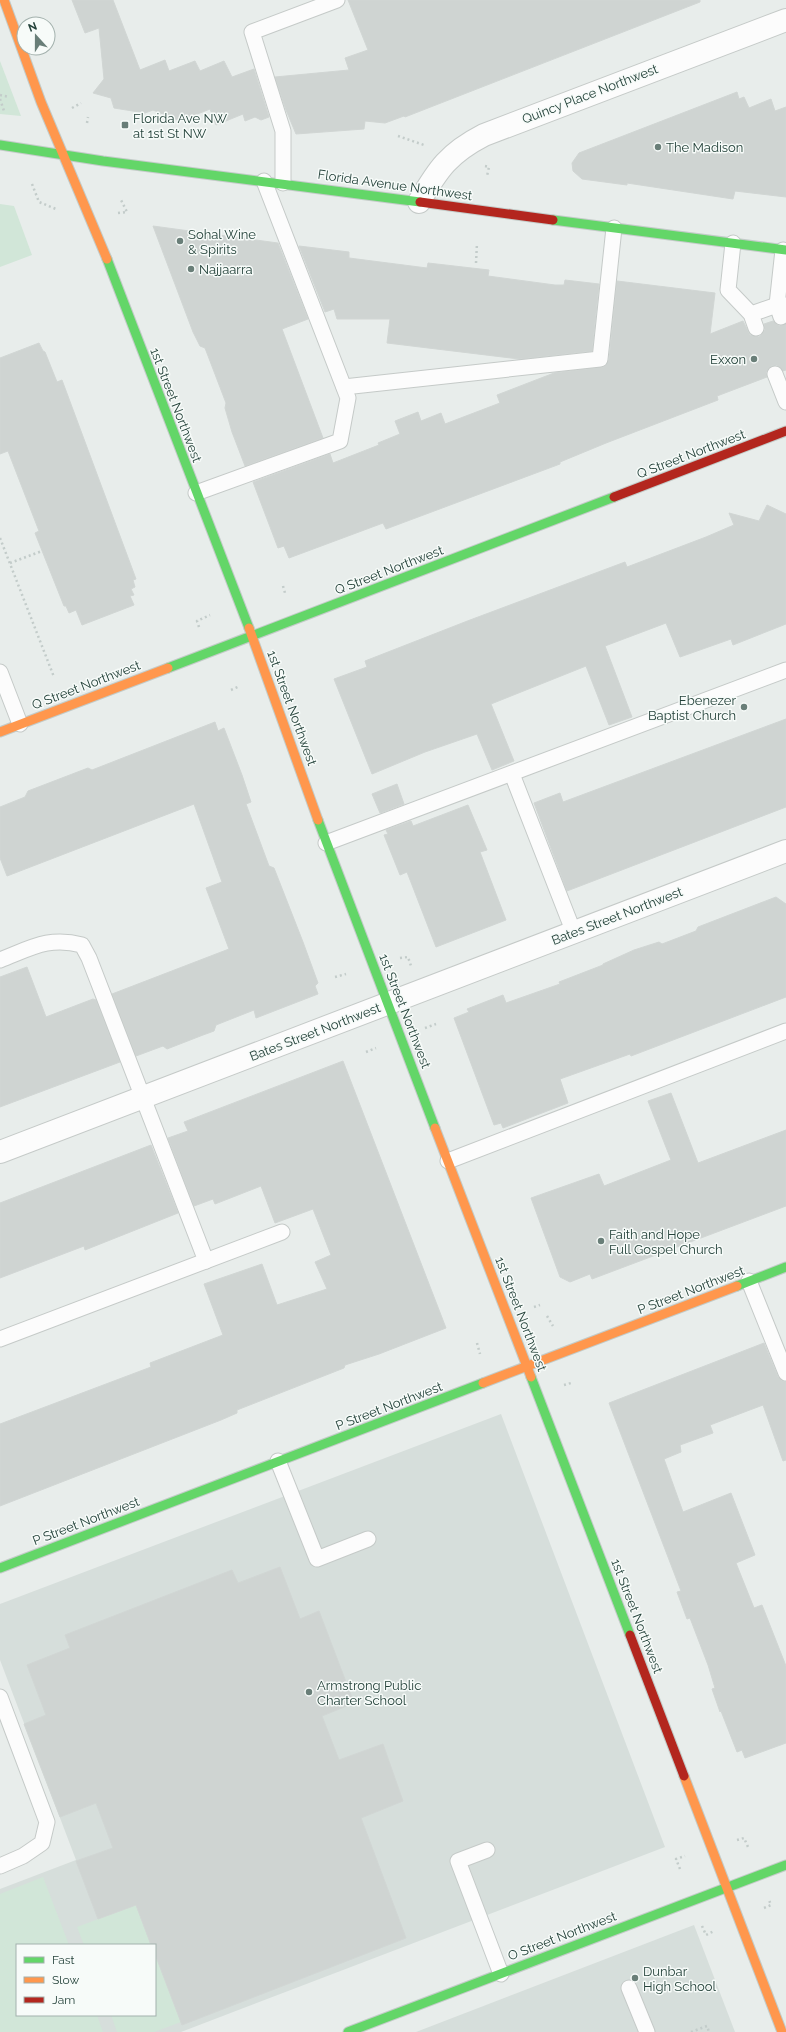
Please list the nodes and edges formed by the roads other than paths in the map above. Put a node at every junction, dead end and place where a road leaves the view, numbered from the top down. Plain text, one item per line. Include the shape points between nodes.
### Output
1 (4, 0) edge
2 (337, 0) edge
3 (786, 20) edge
4 (0, 145) edge
5 (64, 154) junction
6 (264, 181) junction
7 (283, 183) junction
8 (419, 202) junction
9 (614, 228) junction
10 (733, 243) junction
11 (784, 250) edge
12 (781, 309) edge
13 (780, 382) edge
14 (344, 387) junction
15 (786, 402) edge
16 (786, 431) edge
17 (196, 493) junction
18 (252, 636) junction
19 (786, 670) edge
20 (0, 672) edge
21 (20, 724) junction
22 (0, 732) edge
23 (512, 774) junction
24 (326, 843) junction
25 (786, 851) edge
26 (574, 933) junction
27 (0, 960) edge
28 (388, 1004) junction
29 (786, 1031) edge
30 (142, 1098) junction
31 (0, 1152) edge
32 (448, 1161) junction
33 (282, 1232) dead end
34 (206, 1261) junction
35 (786, 1267) edge
36 (749, 1281) junction
37 (0, 1339) edge
38 (527, 1366) junction
39 (786, 1373) edge
40 (278, 1462) junction
41 (368, 1539) dead end
42 (0, 1568) edge
43 (0, 1697) edge
44 (487, 1850) dead end
45 (786, 1865) edge
46 (0, 1866) edge
47 (727, 1887) junction
48 (500, 1974) junction
49 (629, 1988) dead end
50 (348, 2032) edge
51 (646, 2032) edge
52 (782, 2032) edge

1 - 5 street, 1st Street Northwest via 41,102
2 - 7 lane via 252,32 283,131
3 - 8 street, Quincy Place Northwest via 484,135 461,148 442,166
4 - 5 street, Florida Avenue Northwest
5 - 6 street, Florida Avenue Northwest
5 - 17 street, 1st Street Northwest
6 - 7 street, Florida Avenue Northwest
6 - 14 lane
7 - 8 street, Florida Avenue Northwest
8 - 9 street, Florida Avenue Northwest
9 - 10 street, Florida Avenue Northwest
9 - 14 lane via 600,359
10 - 11 street, Florida Avenue Northwest
10 - 12 lane via 728,290 753,321
11 - 12 lane
13 - 15 lane
14 - 17 lane via 348,398 340,441
16 - 18 street, Q Street Northwest
17 - 18 street, 1st Street Northwest
18 - 21 street, Q Street Northwest
18 - 24 street, 1st Street Northwest
19 - 23 lane
20 - 21 lane
21 - 22 street, Q Street Northwest
23 - 24 lane
23 - 26 lane
24 - 28 street, 1st Street Northwest
25 - 26 street, Bates Street Northwest
26 - 28 street, Bates Street Northwest
27 - 30 lane via 48,942 67,941 82,945
28 - 30 street, Bates Street Northwest
28 - 32 street, 1st Street Northwest
29 - 32 lane
30 - 31 street, Bates Street Northwest
30 - 34 lane
32 - 38 street, 1st Street Northwest
33 - 34 lane
34 - 37 lane
35 - 36 street, P Street Northwest
36 - 38 street, P Street Northwest
36 - 39 lane
38 - 40 street, P Street Northwest
38 - 47 street, 1st Street Northwest
40 - 41 lane via 318,1559
40 - 42 street, P Street Northwest
43 - 46 lane via 47,1822 42,1842 23,1856
44 - 48 lane via 458,1861
45 - 47 street, O Street Northwest
47 - 48 street, O Street Northwest
47 - 52 street, 1st Street Northwest
48 - 50 street, O Street Northwest
49 - 51 lane

